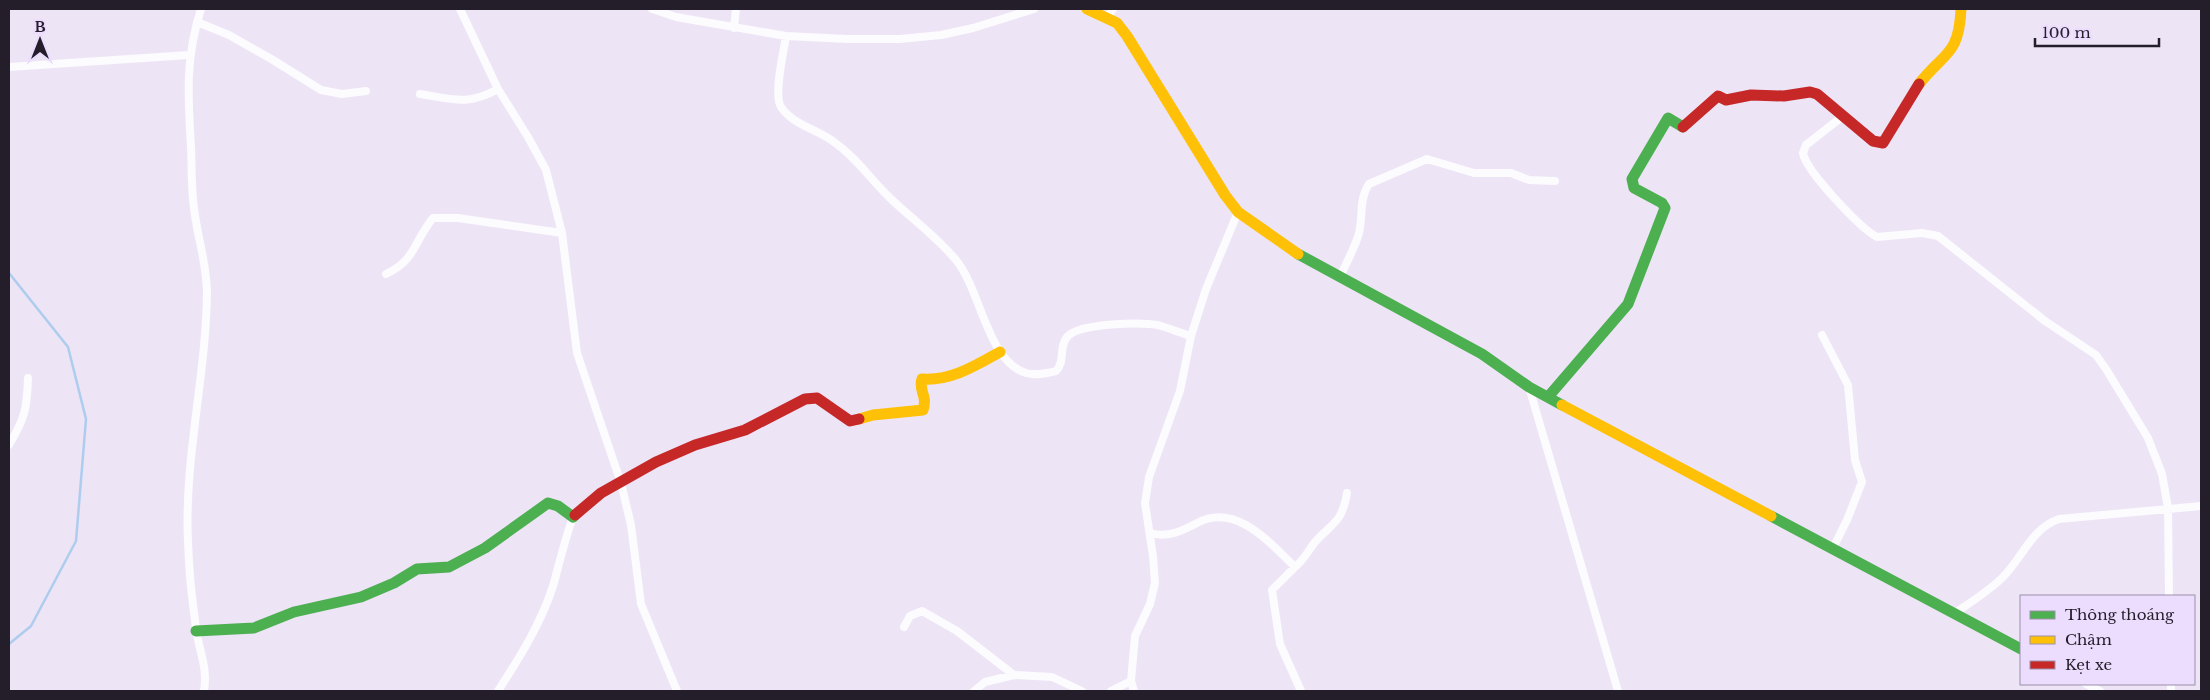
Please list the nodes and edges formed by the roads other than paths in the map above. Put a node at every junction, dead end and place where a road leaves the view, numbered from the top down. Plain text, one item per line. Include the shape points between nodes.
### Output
1 (201, 9) edge
2 (460, 9) edge
3 (652, 9) edge
4 (736, 9) edge
5 (1034, 9) edge
6 (1088, 9) edge
7 (1961, 9) edge
8 (1110, 13) edge
9 (197, 22) junction
10 (734, 28) junction
11 (786, 36) junction
12 (189, 55) junction
13 (9, 67) edge
14 (498, 90) junction
15 (366, 91) dead end
16 (420, 94) dead end
17 (1843, 116) junction
18 (1555, 180) dead end
19 (1238, 212) junction
20 (562, 233) junction
21 (386, 274) dead end
22 (1340, 277) junction
23 (1822, 335) dead end
24 (1191, 336) junction
25 (1000, 352) junction
26 (28, 378) dead end
27 (1529, 386) junction
28 (1548, 397) junction
29 (9, 445) edge
30 (621, 483) junction
31 (1347, 493) dead end
32 (2201, 506) edge
33 (2168, 508) junction
34 (573, 517) junction
35 (1150, 532) junction
36 (1832, 548) junction
37 (1295, 567) junction
38 (2169, 595) edge
39 (1955, 613) junction
40 (904, 627) dead end
41 (196, 631) junction
42 (2020, 648) edge
43 (1014, 675) junction
44 (1131, 681) junction
45 (2088, 685) edge
46 (204, 691) edge
47 (498, 691) edge
48 (677, 691) edge
49 (974, 691) edge
50 (1082, 691) edge
51 (1110, 691) edge
52 (1134, 691) edge
53 (1301, 691) edge
54 (1618, 691) edge
55 (2100, 691) edge

1 - 9 street
2 - 14 street
3 - 10 street
4 - 10 street
5 - 11 street via 941,35 900,38
6 - 8 street
7 - 17 street via 1960,30 1950,53 1920,82 1885,141 1873,140
8 - 19 street
9 - 12 street
9 - 15 street via 244,43 320,90 342,94
10 - 11 street
11 - 25 street via 777,95 781,106 799,123 834,142 862,165 886,194 957,261 973,289
12 - 13 street
12 - 41 street via 194,206 204,255 207,292 202,373 186,518
14 - 16 street via 471,101
14 - 20 street via 546,170
17 - 28 street via 1824,98 1810,92 1726,100 1718,96 1687,127 1668,118 1632,179 1634,188 1662,203 1665,208 1632,298
17 - 33 street via 1806,145 1803,153 1839,204 1877,237 1922,233 1938,236 2045,321 2096,355 2148,438 2162,474
18 - 22 street via 1529,180 1511,173 1474,173 1427,159 1369,184 1363,196 1358,236
19 - 22 street via 1293,251
19 - 24 street via 1218,257
20 - 21 street via 458,218 433,218 411,256
20 - 30 street via 577,353
22 - 27 street via 1482,354
23 - 36 street via 1848,385 1855,460 1862,482
24 - 25 street via 1158,325 1128,323 1093,327 1068,335 1061,364 1056,371 1036,374 1016,369
24 - 35 street via 1180,391 1150,477 1145,504
25 - 30 street via 953,376 922,379 920,385 926,401 923,410 910,414 873,414 850,421 816,398 805,399 745,430 695,445 656,462
26 - 29 street via 23,420
27 - 28 street
27 - 54 street
28 - 36 street
30 - 34 street via 601,493
30 - 48 street via 632,525 641,604
31 - 37 street via 1338,521 1322,534
32 - 33 street
33 - 38 street
33 - 39 street via 2051,522 2036,534 1997,583
34 - 41 street via 548,503 485,548 449,567 417,569 361,597 294,612 254,628
34 - 47 street via 540,620
35 - 37 street via 1163,535 1178,533 1208,519 1235,519 1246,524
35 - 44 street via 1155,583 1150,604 1135,636
36 - 39 street
37 - 53 street via 1272,590 1280,644
39 - 42 street
40 - 43 street via 910,616 922,611 957,631
41 - 46 street via 204,659
43 - 49 street via 993,679
43 - 50 street via 1052,677
44 - 51 street
44 - 52 street
45 - 55 street

